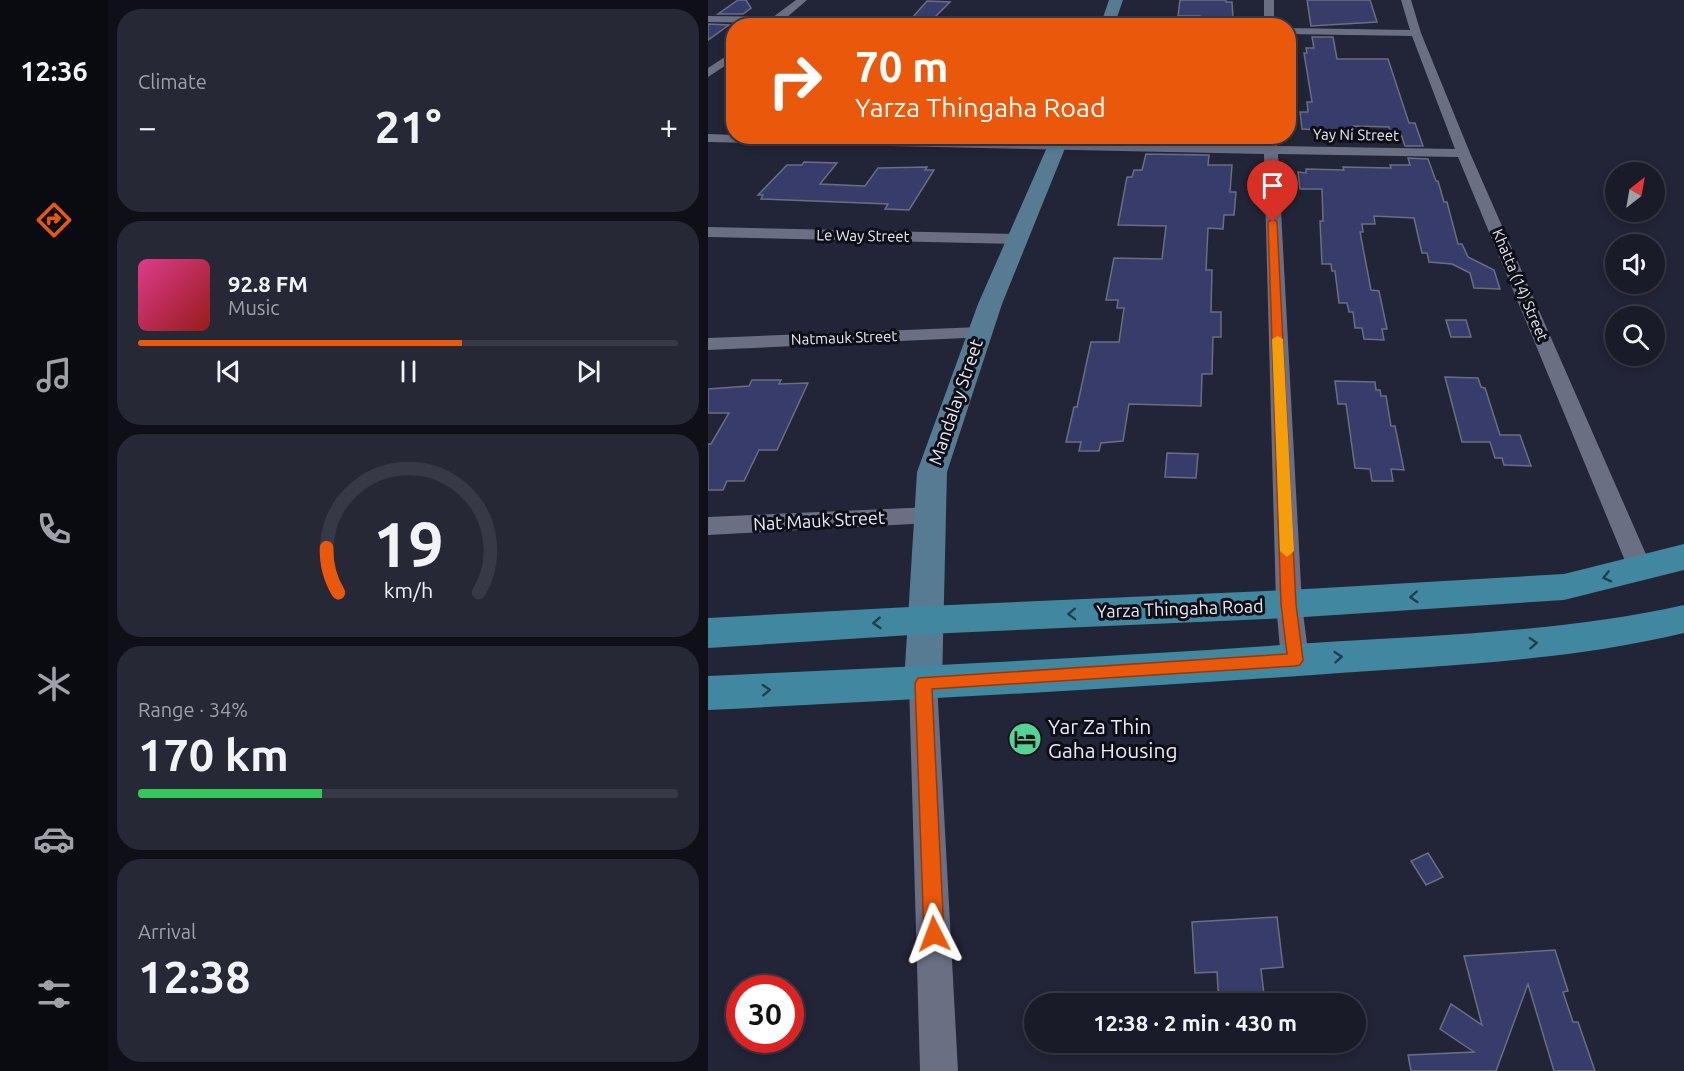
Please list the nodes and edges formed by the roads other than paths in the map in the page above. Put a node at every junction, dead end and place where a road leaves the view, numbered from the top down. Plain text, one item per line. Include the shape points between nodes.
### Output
1 (802, 0) edge
2 (1116, 0) edge
3 (1269, 0) edge
4 (1406, 0) edge
5 (779, 18) edge
6 (1110, 18) edge
7 (1269, 18) edge
8 (708, 19) edge
9 (726, 20) edge
10 (1296, 31) edge
11 (1416, 33) junction
12 (726, 59) edge
13 (726, 69) edge
14 (710, 70) edge
15 (708, 138) edge
16 (726, 138) edge
17 (1058, 144) edge
18 (1270, 144) edge
19 (1289, 144) edge
20 (1463, 153) junction
21 (708, 232) edge
22 (1017, 239) junction
23 (980, 333) junction
24 (708, 344) edge
25 (931, 515) junction
26 (708, 526) edge
27 (1684, 557) edge
28 (1640, 568) junction
29 (1289, 604) junction
30 (1684, 619) edge
31 (927, 620) junction
32 (708, 633) edge
33 (1295, 660) junction
34 (923, 683) junction
35 (708, 693) edge
36 (939, 1071) edge

1 - 5 street
2 - 6 main road
3 - 7 street
4 - 11 street, Khatta (14) Street
8 - 9 street
10 - 11 street
11 - 20 street, Khatta (14) Street
12 - 14 street
13 - 14 street
15 - 16 street, Yay Ni Street
17 - 22 main road, Mandalay Street
18 - 29 street
19 - 20 street, Yay Ni Street
20 - 28 street, Khatta (14) Street
21 - 22 street, Le Way Street
22 - 23 main road, Mandalay Street
23 - 24 street, Natmauk Street
23 - 25 main road, Mandalay Street via 932,472
25 - 26 street, Nat Mauk Street
25 - 31 main road, Mandalay Street
27 - 28 main road, Yarza Thingaha Road
28 -> 29 main road, Yarza Thingaha Road via 1564,588
29 -> 31 main road, Yarza Thingaha Road
29 - 33 street
33 -> 30 main road via 1593,638
31 -> 32 main road, Yarza Thingaha Road
31 - 34 main road, Mandalay Street
33 - 34 main road
35 -> 34 main road
34 - 36 street

